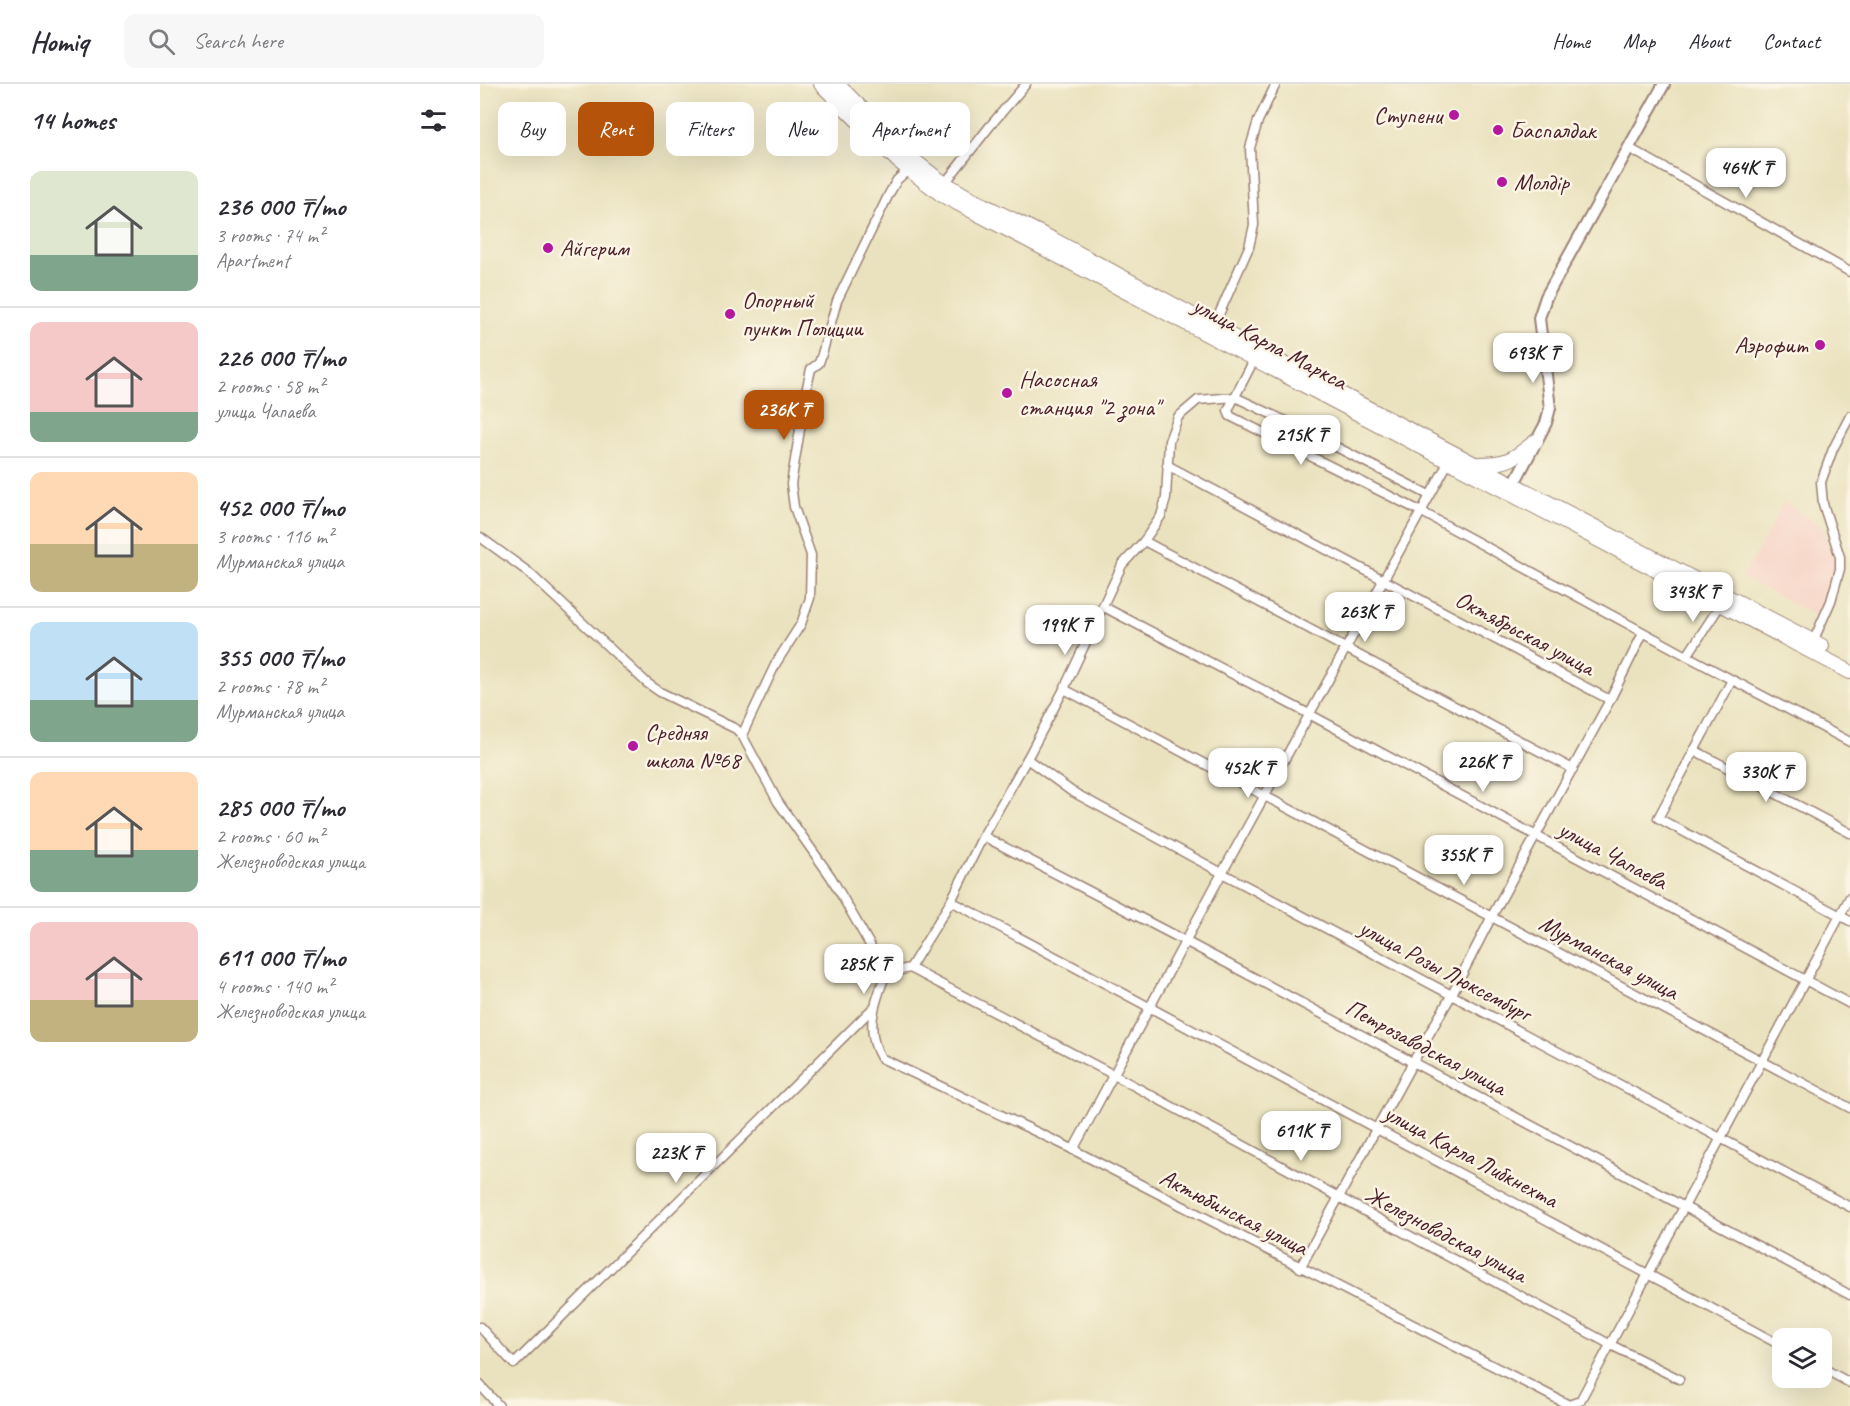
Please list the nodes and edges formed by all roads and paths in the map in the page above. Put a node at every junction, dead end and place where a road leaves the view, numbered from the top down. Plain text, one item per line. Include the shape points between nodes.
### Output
1 (822, 84) edge
2 (837, 84) edge
3 (1026, 84) edge
4 (1276, 84) edge
5 (1664, 84) edge
6 (1629, 148) junction
7 (912, 166) junction
8 (945, 183) junction
9 (1850, 272) edge
10 (1211, 332) junction
11 (1254, 360) junction
12 (1234, 397) junction
13 (1850, 416) edge
14 (1536, 441) junction
15 (1449, 462) junction
16 (1476, 464) junction
17 (1167, 465) junction
18 (1511, 488) junction
19 (1429, 495) junction
20 (1420, 511) junction
21 (480, 537) edge
22 (1144, 541) junction
23 (1383, 579) junction
24 (1721, 604) junction
25 (1104, 607) junction
26 (1643, 633) junction
27 (1811, 646) junction
28 (1346, 647) junction
29 (1687, 656) junction
30 (1850, 662) edge
31 (1850, 672) edge
32 (1732, 680) junction
33 (1064, 689) junction
34 (1610, 700) junction
35 (1309, 714) junction
36 (742, 735) junction
37 (1850, 742) edge
38 (1694, 750) junction
39 (1027, 759) junction
40 (1573, 769) junction
41 (1265, 795) junction
42 (1850, 833) edge
43 (983, 836) junction
44 (1536, 836) junction
45 (1221, 873) junction
46 (1850, 897) edge
47 (951, 902) junction
48 (1492, 916) junction
49 (1840, 916) junction
50 (1850, 921) edge
51 (1185, 941) junction
52 (910, 968) junction
53 (886, 973) junction
54 (1805, 980) junction
55 (1452, 996) junction
56 (1850, 1004) edge
57 (874, 1007) junction
58 (1149, 1008) junction
59 (1761, 1061) junction
60 (1413, 1062) junction
61 (1112, 1074) junction
62 (1850, 1108) edge
63 (1377, 1128) junction
64 (1720, 1137) junction
65 (1073, 1150) junction
66 (1339, 1198) junction
67 (1683, 1207) junction
68 (1850, 1207) edge
69 (1300, 1268) junction
70 (1649, 1274) junction
71 (1850, 1295) edge
72 (480, 1327) edge
73 (1772, 1341) edge
74 (1611, 1345) junction
75 (1832, 1373) edge
76 (1679, 1379) dead end
77 (1850, 1383) edge
78 (481, 1387) edge
79 (499, 1406) edge

1 - 7 main road, улица Карла Маркса
2 - 7 main road, улица Карла Маркса
3 - 8 street
4 - 10 street via 1250,148 1254,225 1249,247
5 - 6 street
6 - 9 street
6 - 14 street via 1546,297 1539,318 1550,408
7 - 8 main road, улица Карла Маркса
7 - 10 main road, улица Карла Маркса via 942,195
7 - 36 street via 889,194 837,301 819,363 811,369 791,484 794,507 810,555 810,598 801,624 776,663
8 - 10 main road, улица Карла Маркса
10 - 11 main road, улица Карла Маркса
10 - 16 main road, улица Карла Маркса
11 - 12 street
11 - 15 main road, улица Карла Маркса
12 - 17 street via 1198,400 1178,417 1169,441
12 - 19 street
12 - 20 street via 1228,410 1230,416
13 - 27 street via 1821,482 1840,569
14 - 16 main road via 1514,459
14 - 18 street
15 - 18 main road, улица Карла Маркса
15 - 19 street
16 - 18 main road, улица Карла Маркса
17 - 22 street via 1161,516
17 - 23 street, Октябрьская улица
18 - 24 main road, улица Карла Маркса
18 - 27 main road, улица Карла Маркса
19 - 20 street
20 - 23 street
20 - 26 street
21 - 36 street via 527,570 647,683
22 - 25 street via 1122,565
22 - 28 street
23 - 28 street
23 - 34 street, Октябрьская улица
24 - 27 main road, улица Карла Маркса
24 - 29 street
25 - 33 street
25 - 35 street, улица Чапаева
26 - 29 street
26 - 34 street
27 - 30 main road, улица Карла Маркса
27 - 31 main road, улица Карла Маркса
28 - 35 street
28 - 40 street
29 - 32 street
32 - 37 street
32 - 38 street
33 - 39 street
33 - 41 street, Мурманская улица
34 - 40 street
35 - 41 street
35 - 44 street, улица Чапаева
36 - 53 street via 778,802 831,877
38 - 42 street
38 - 49 street via 1658,818
39 - 43 street
39 - 45 street, улица Розы Люксембург via 1071,791
40 - 44 street
41 - 45 street
41 - 48 street, Мурманская улица
43 - 47 street
43 - 51 street, Петрозаводская улица
44 - 48 street
44 - 54 street, улица Чапаева
45 - 51 street
45 - 55 street, улица Розы Люксембург
46 - 49 street
47 - 52 street
47 - 58 street, улица Карла Либкнехта
48 - 55 street
48 - 59 street, Мурманская улица
49 - 50 street
49 - 54 street
51 - 58 street
51 - 60 street, Петрозаводская улица
52 - 53 street
52 - 61 street, Железноводская улица
53 - 57 street
54 - 56 street, улица Чапаева
54 - 59 street
55 - 60 street
55 - 64 street, улица Розы Люксембург
57 - 65 street, Актюбинская улица via 872,1042 881,1058
57 - 72 street via 514,1364
58 - 61 street
58 - 63 street, улица Карла Либкнехта
59 - 62 street, Мурманская улица
59 - 64 street
60 - 63 street
60 - 67 street, Петрозаводская улица
61 - 65 street
61 - 66 street, Железноводская улица
63 - 66 street
63 - 70 street, улица Карла Либкнехта
64 - 67 street
64 - 68 street, улица Розы Люксембург
65 - 69 street, Актюбинская улица
66 - 69 street
66 - 74 street, Железноводская улица
67 - 70 street
67 - 71 street, Петрозаводская улица
69 - 74 street, Актюбинская улица via 1569,1405 1580,1401
70 - 73 street, улица Карла Либкнехта
70 - 74 street
74 - 76 street, Железноводская улица
75 - 77 street
78 - 79 street

